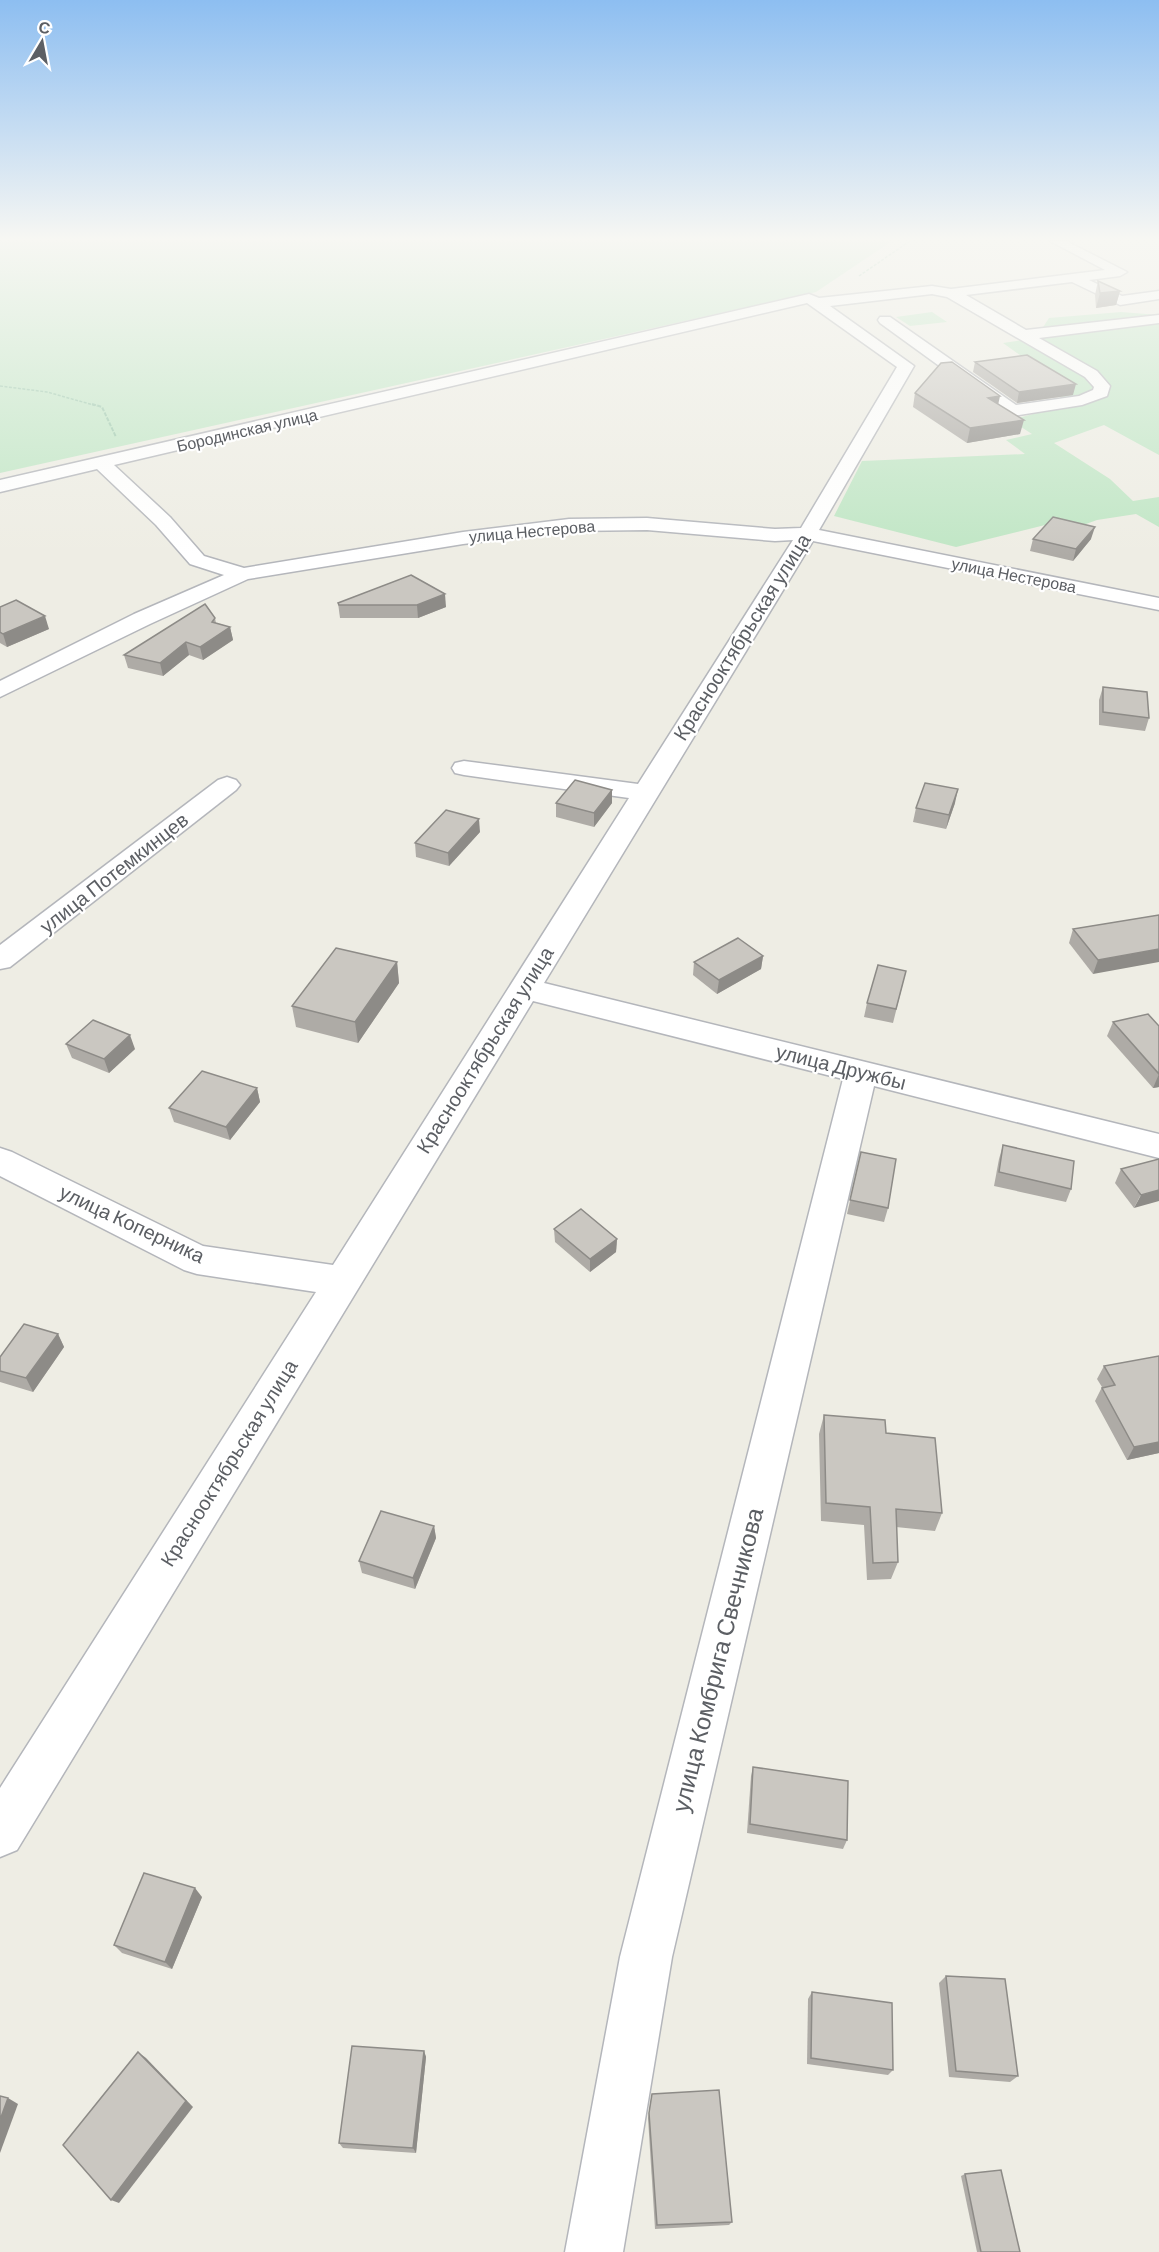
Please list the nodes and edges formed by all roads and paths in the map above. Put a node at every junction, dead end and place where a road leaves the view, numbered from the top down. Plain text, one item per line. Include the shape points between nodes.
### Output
1 (612, 346) edge
2 (878, 346) edge
3 (922, 346) edge
4 (1042, 346) edge
5 (0, 386) edge
6 (101, 463) junction
7 (0, 486) edge
8 (807, 534) junction
9 (243, 574) junction
10 (1159, 604) edge
11 (0, 690) edge
12 (464, 768) dead end
13 (227, 786) dead end
14 (646, 793) junction
15 (0, 960) edge
16 (523, 988) junction
17 (861, 1072) junction
18 (1159, 1146) edge
19 (0, 1161) edge
20 (341, 1281) junction
21 (0, 1833) edge
22 (594, 2252) edge

1 - 6 street, Бородинская улица
2 - 8 street, Краснооктябрьская улица via 906,366
3 - 4 street via 1013,411 1082,400 1101,393 1102,386 1091,374
5 - 6 path via 47,392 102,407 116,437
6 - 7 street, Бородинская улица
6 - 9 street via 197,560
8 - 9 street, улица Нестерова via 647,524 569,525
8 - 10 street, улица Нестерова
8 - 14 street, Краснооктябрьская улица
9 - 11 street, улица Нестерова
12 - 14 street
13 - 15 street, улица Потемкинцев
14 - 16 street, Краснооктябрьская улица
16 - 17 street, улица Дружбы
16 - 20 street, Краснооктябрьская улица
17 - 18 street, улица Дружбы
17 - 22 street, улица Комбрига Свечникова via 646,1957
19 - 20 street, улица Коперника via 197,1260
20 - 21 street, Краснооктябрьская улица

